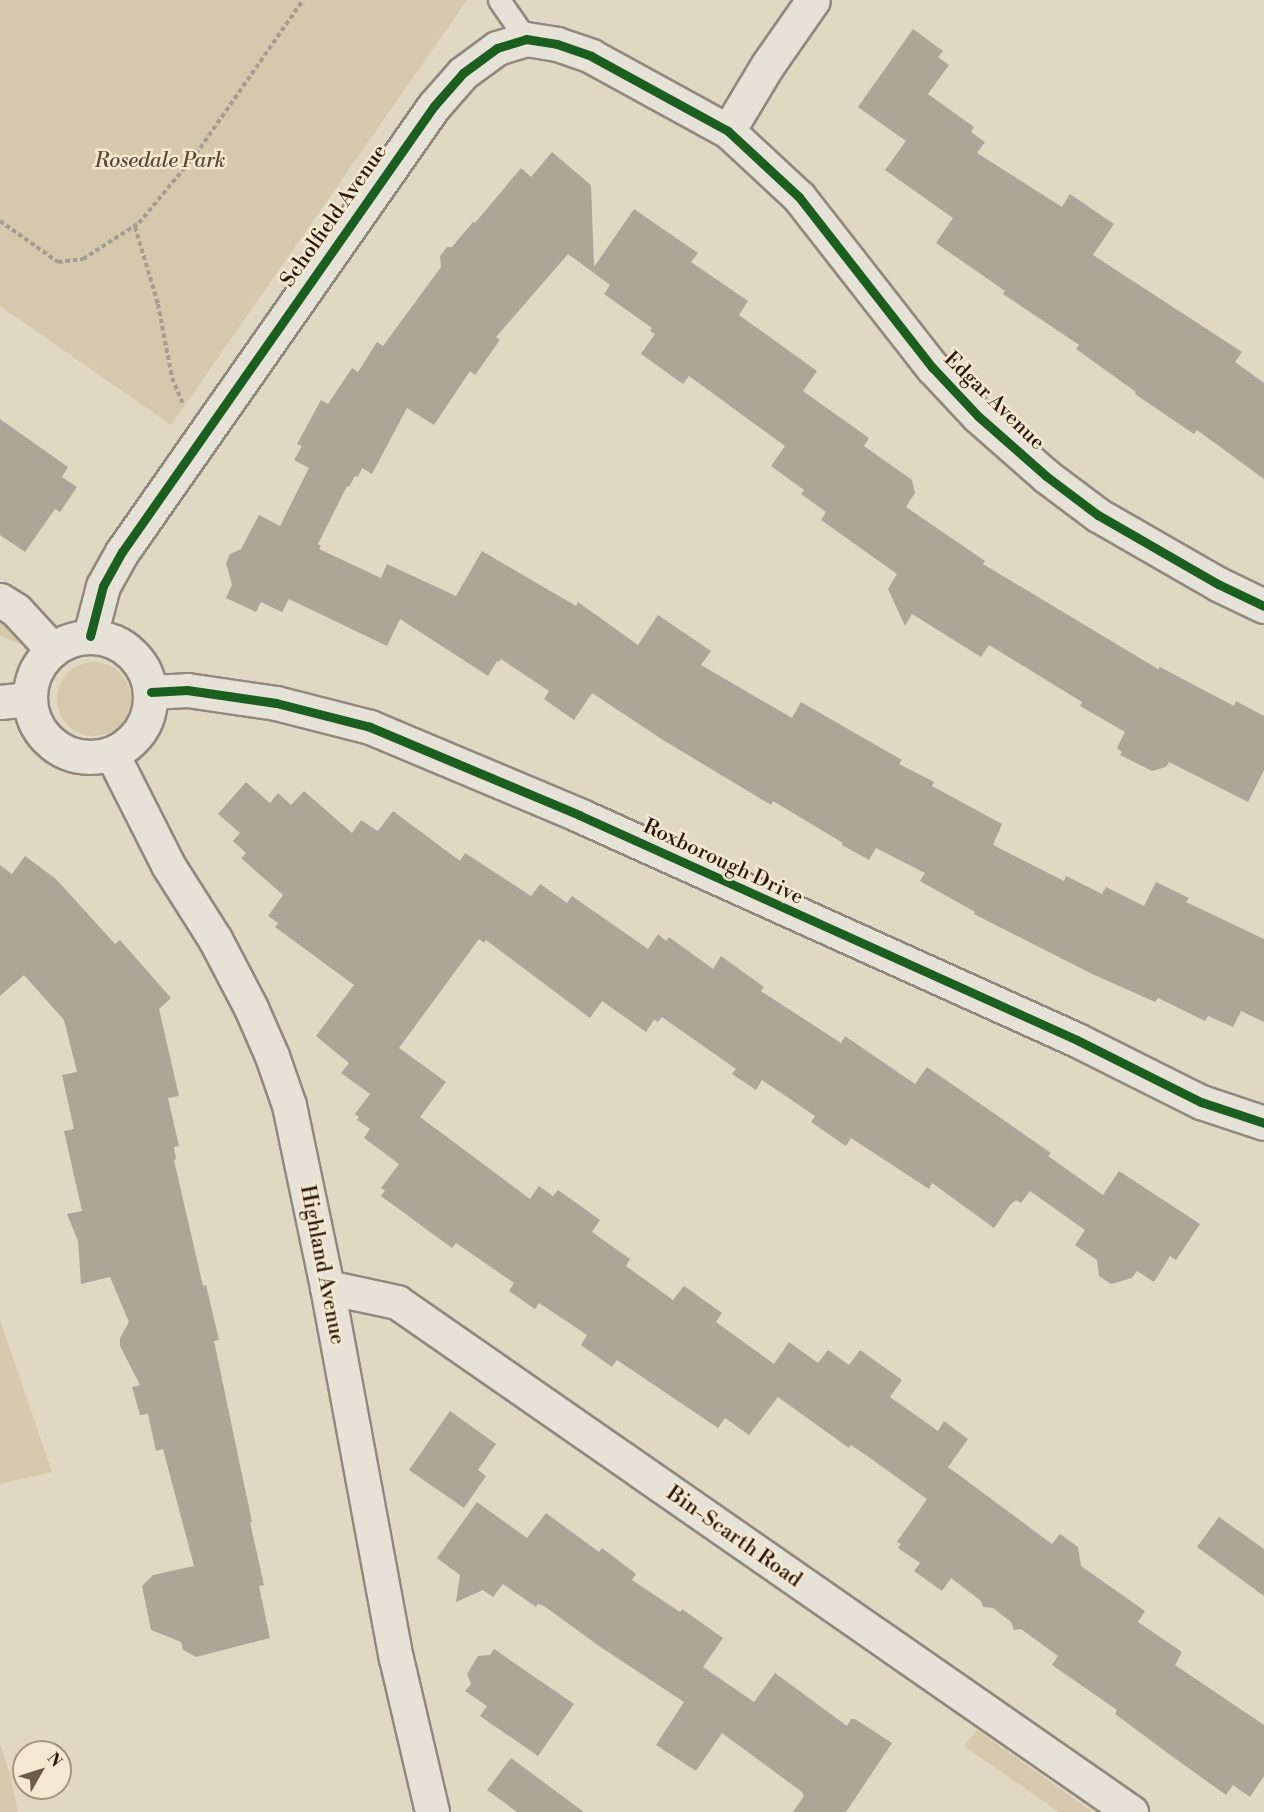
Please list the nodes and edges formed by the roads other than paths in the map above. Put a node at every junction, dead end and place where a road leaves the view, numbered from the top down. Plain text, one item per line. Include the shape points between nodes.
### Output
1 (499, 0) edge
2 (813, 0) edge
3 (526, 39) junction
4 (728, 131) junction
5 (0, 600) edge
6 (1264, 606) edge
7 (90, 636) junction
8 (52, 649) junction
9 (151, 692) junction
10 (15, 700) edge
11 (112, 754) junction
12 (1264, 1123) edge
13 (327, 1287) junction
14 (432, 1812) edge
15 (1131, 1812) edge

1 - 3 lane
2 - 4 street
3 - 4 street, Scholfield Avenue via 557,44 591,56
3 - 7 street, Scholfield Avenue via 497,48 463,73 434,105 122,552 103,586
4 - 6 street, Edgar Avenue via 799,197 932,367 978,416 1098,516
5 - 8 street via 16,610
7 - 8 street
7 - 9 street via 116,643 138,659
8 - 10 street
9 - 11 street via 142,730
9 - 12 street, Roxborough Drive via 188,690 276,703 370,727 579,815 1077,1040 1201,1102
10 - 11 street via 57,748 74,756
11 - 13 street, Highland Avenue via 168,865 236,978 272,1056 289,1105
13 - 14 street, Highland Avenue via 396,1658
13 - 15 street, Bin-Scarth Road via 397,1302

